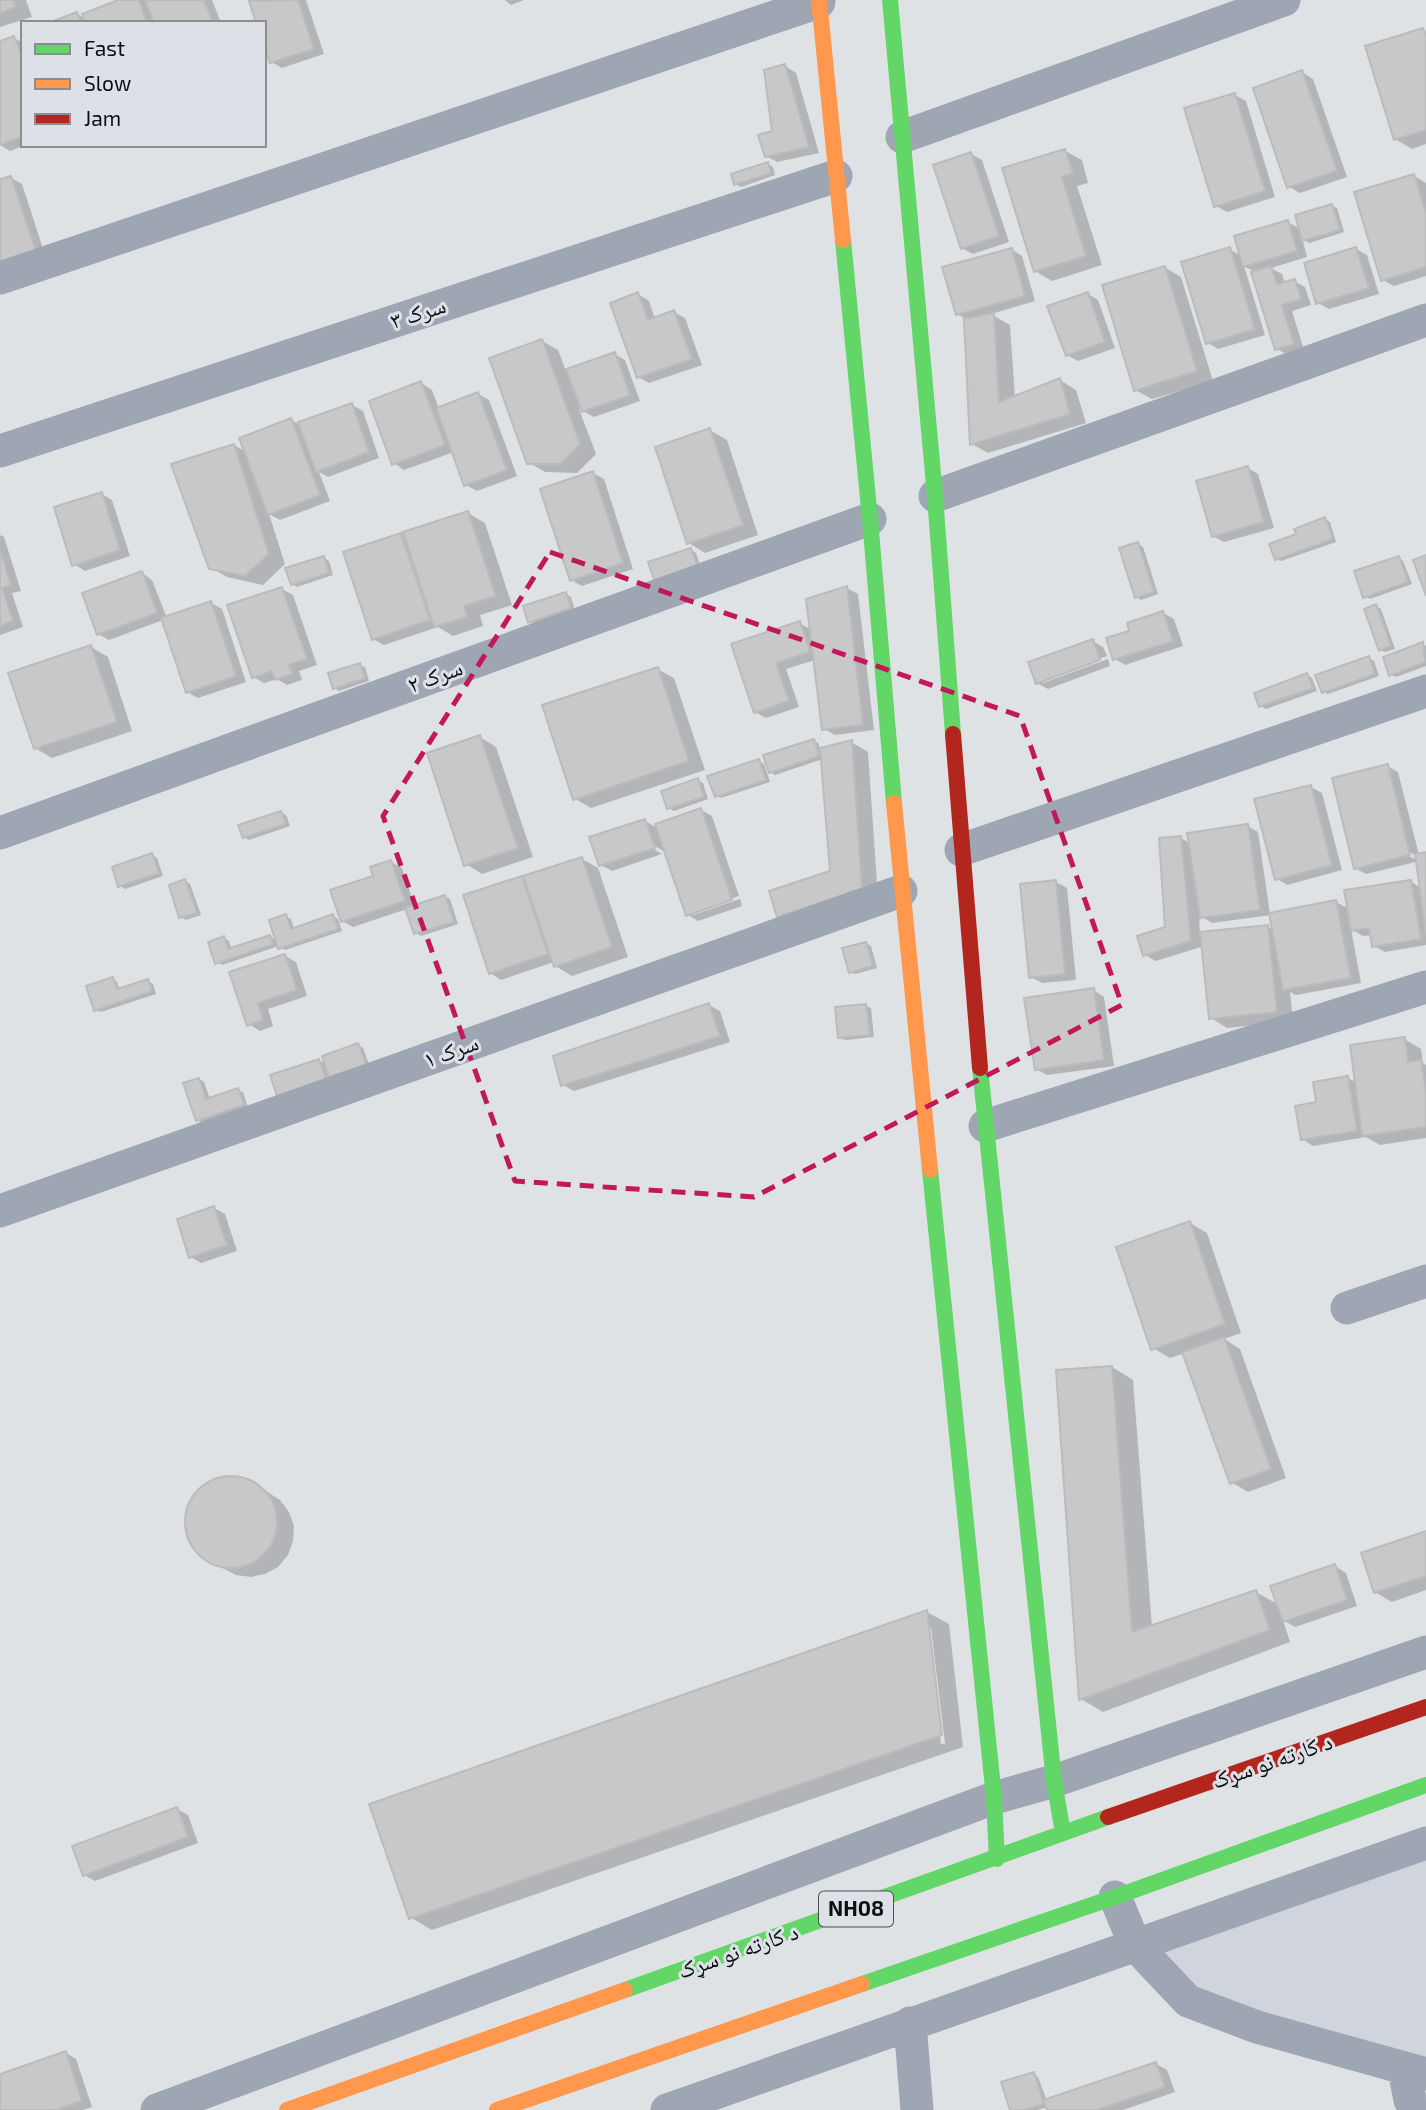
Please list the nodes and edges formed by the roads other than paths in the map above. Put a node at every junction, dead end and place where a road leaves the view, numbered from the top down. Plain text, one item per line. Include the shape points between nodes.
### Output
1 (890, 0) edge
2 (1284, 0) edge
3 (819, 1) edge
4 (902, 137) junction
5 (836, 176) junction
6 (0, 278) edge
7 (1426, 320) edge
8 (0, 451) edge
9 (935, 496) junction
10 (870, 519) junction
11 (1426, 691) edge
12 (0, 833) edge
13 (961, 850) junction
14 (901, 891) junction
15 (1426, 988) edge
16 (985, 1126) junction
17 (0, 1211) edge
18 (1426, 1281) edge
19 (1347, 1308) dead end
20 (1426, 1651) edge
21 (1426, 1707) edge
22 (1054, 1781) junction
23 (1426, 1785) edge
24 (993, 1798) junction
25 (1063, 1833) junction
26 (1426, 1843) edge
27 (997, 1859) junction
28 (1115, 1897) junction
29 (1135, 1945) junction
30 (910, 2023) junction
31 (1415, 2071) edge
32 (157, 2110) edge
33 (287, 2110) edge
34 (497, 2110) edge
35 (667, 2110) edge
36 (917, 2110) edge
37 (1416, 2110) edge

1 - 4 main road
2 - 4 street
3 - 5 main road
3 - 6 street
4 - 9 main road
5 - 8 street, سرک ۳
5 - 10 main road
7 - 9 street
9 - 13 main road
10 - 12 street, سرک ۲
10 - 14 main road
11 - 13 street
13 - 16 main road
14 - 17 street, سرک ۱
14 - 24 main road
15 - 16 street
16 - 22 main road
18 - 19 street
20 - 22 street
21 - 25 main road, د کارته نو سړک / NH08
22 - 24 street
22 - 25 main road
23 - 28 main road
24 - 27 main road
24 - 32 street
25 - 27 main road, د کارته نو سړک / NH08
26 - 29 street
27 - 33 main road, د کارته نو سړک / NH08
28 - 29 street
28 - 34 main road
29 - 30 street
29 - 31 street via 1188,2001 1257,2027
30 - 35 street
30 - 36 street
31 - 37 street via 1410,2100

